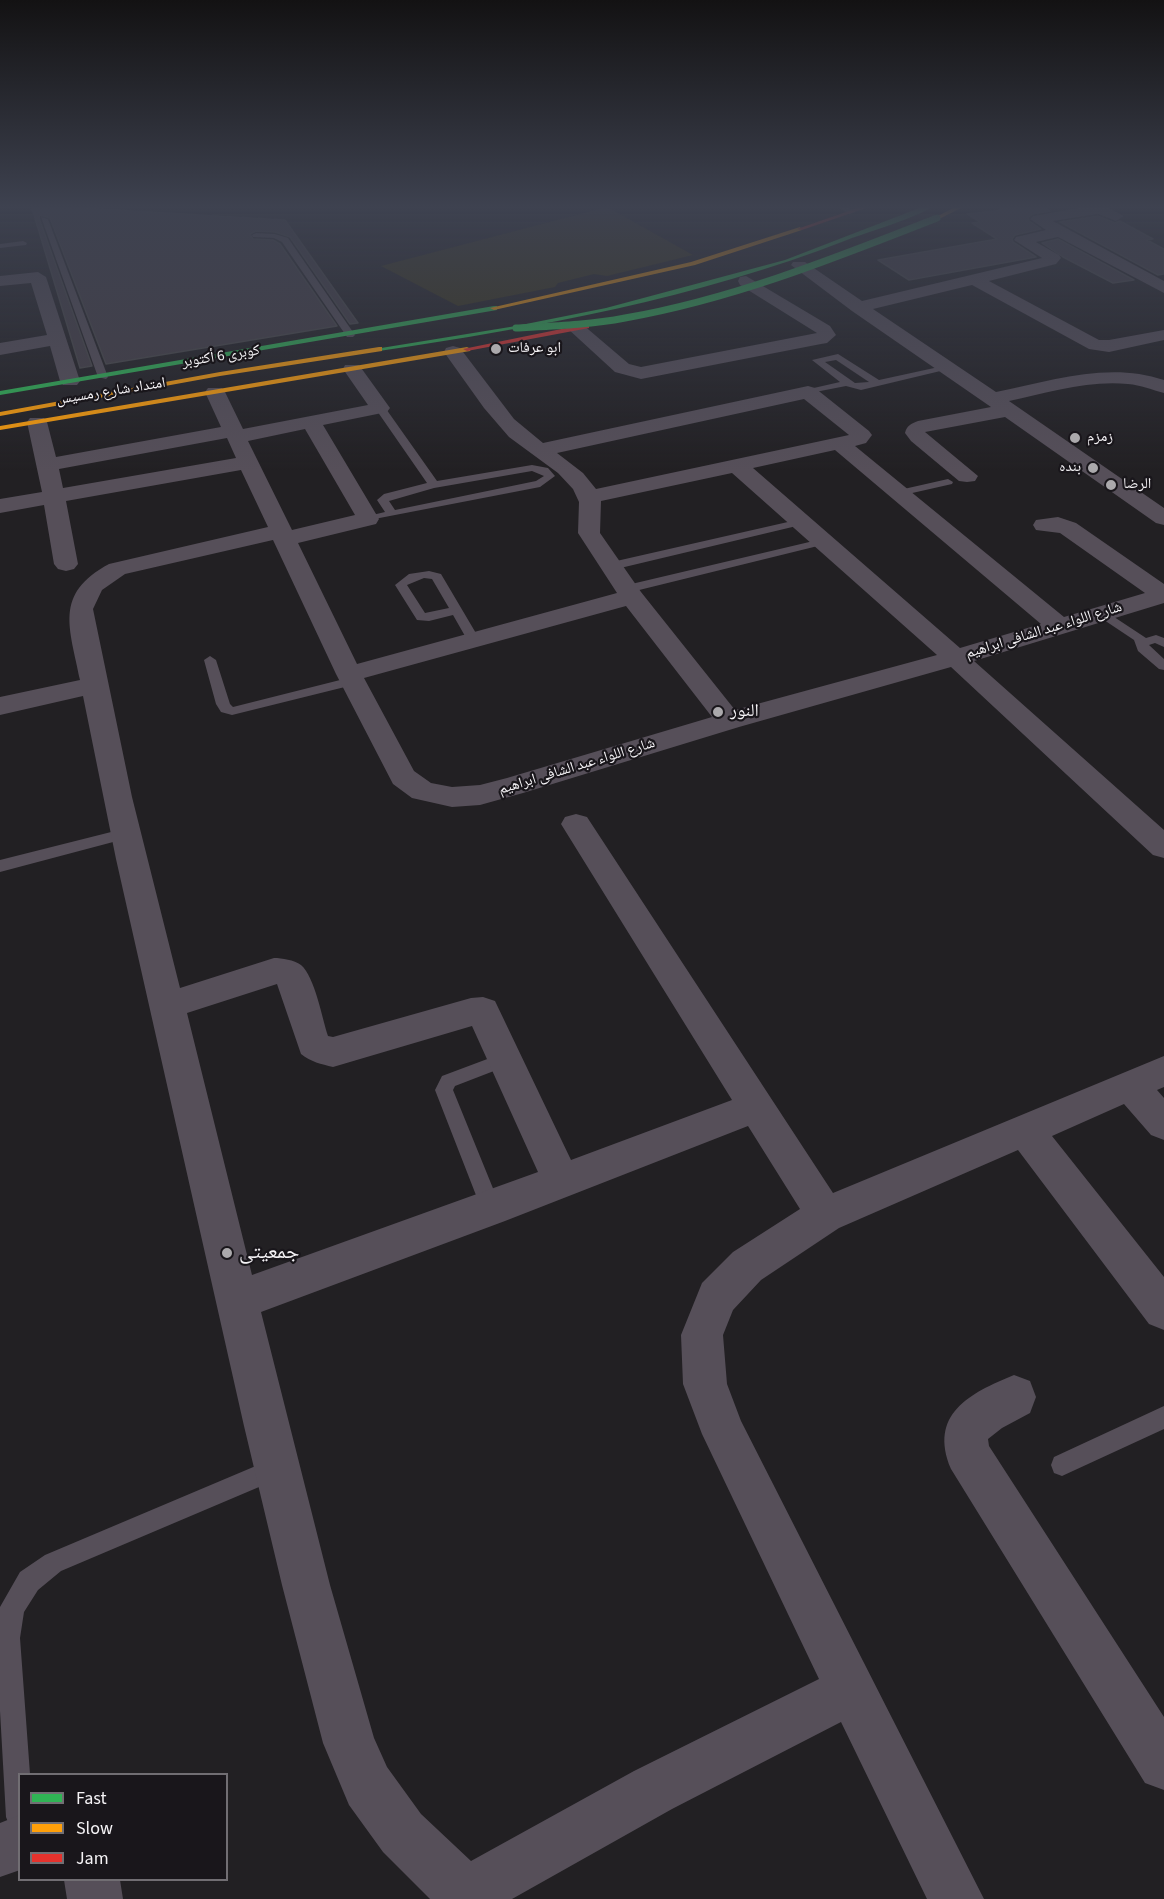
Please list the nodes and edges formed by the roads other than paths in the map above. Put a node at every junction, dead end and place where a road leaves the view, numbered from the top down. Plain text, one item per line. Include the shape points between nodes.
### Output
1 (33, 294) edge
2 (44, 294) edge
3 (72, 294) edge
4 (322, 294) edge
5 (562, 294) edge
6 (612, 294) edge
7 (700, 294) edge
8 (726, 294) edge
9 (766, 294) edge
10 (840, 294) edge
11 (913, 294) edge
12 (1001, 294) edge
13 (11, 297) dead end
14 (858, 307) junction
15 (576, 328) junction
16 (350, 335) junction
17 (1164, 335) edge
18 (58, 339) junction
19 (0, 349) edge
20 (453, 352) junction
21 (948, 368) junction
22 (352, 369) junction
23 (103, 377) junction
24 (70, 381) junction
25 (847, 383) junction
26 (877, 383) junction
27 (1164, 387) edge
28 (215, 392) junction
29 (808, 392) junction
30 (0, 393) edge
31 (0, 399) edge
32 (1001, 405) junction
33 (380, 408) junction
34 (0, 414) edge
35 (37, 422) junction
36 (311, 422) junction
37 (0, 428) edge
38 (234, 434) junction
39 (839, 443) junction
40 (541, 450) junction
41 (248, 462) junction
42 (735, 464) junction
43 (47, 465) junction
44 (958, 479) joint
45 (434, 485) junction
46 (1164, 491) edge
47 (899, 493) junction
48 (54, 496) junction
49 (590, 497) junction
50 (1137, 498) junction
51 (0, 506) edge
52 (392, 514) junction
53 (1164, 518) edge
54 (368, 519) junction
55 (801, 522) junction
56 (1044, 525) dead end
57 (282, 535) junction
58 (822, 542) junction
59 (66, 564) dead end
60 (612, 566) junction
61 (630, 593) junction
62 (1164, 595) edge
63 (456, 610) dead end
64 (1102, 613) junction
65 (1059, 626) junction
66 (474, 640) junction
67 (1143, 643) junction
68 (1164, 643) edge
69 (956, 658) junction
70 (210, 660) dead end
71 (1164, 666) edge
72 (350, 678) junction
73 (93, 686) junction
74 (0, 706) edge
75 (729, 721) junction
76 (576, 824) dead end
77 (127, 833) junction
78 (1164, 847) edge
79 (0, 866) edge
80 (168, 1006) junction
81 (506, 1059) junction
82 (1147, 1078) edge
83 (757, 1106) junction
84 (1164, 1124) edge
85 (1024, 1129) junction
86 (561, 1180) junction
87 (491, 1208) junction
88 (825, 1215) junction
89 (238, 1300) junction
90 (1164, 1310) edge
91 (1014, 1397) dead end
92 (1164, 1417) edge
93 (1062, 1465) dead end
94 (277, 1468) junction
95 (851, 1690) junction
96 (1164, 1764) edge
97 (18, 1787) edge
98 (18, 1843) edge
99 (0, 1850) edge
100 (92, 1881) edge
101 (463, 1897) edge
102 (95, 1899) edge
103 (956, 1899) edge

1 - 13 street
2 - 18 street
3 - 23 lane
4 - 16 lane
5 - 16 main road, امتداد شارع رمسيس
6 - 31 main road, كوبرى 6 أكتوبر
7 - 15 main road, امتداد شارع رمسيس
8 - 34 main road, كوبرى 6 أكتوبر, bridge via 565,327 516,328 220,374
9 - 15 street via 827,335 641,373 622,368
10 - 14 street
11 - 14 street
12 - 17 street via 1095,345 1110,346
14 - 21 street
15 - 20 main road, امتداد شارع رمسيس
16 - 23 main road, امتداد شارع رمسيس
18 - 19 street
18 - 24 street
20 - 22 main road, امتداد شارع رمسيس
20 - 40 street via 514,431
21 - 26 lane
21 - 32 street
22 - 28 main road, امتداد شارع رمسيس
22 - 33 street
23 - 24 main road, امتداد شارع رمسيس
24 - 30 main road, امتداد شارع رمسيس
25 - 26 lane via 857,387
25 - 26 lane via 817,360 838,357
25 - 29 lane
27 - 32 street via 1121,376
28 - 35 main road, امتداد شارع رمسيس
28 - 38 street, شارع اللواء عبد الشافى ابراهيم
29 - 39 street via 862,435
29 - 40 street
32 - 44 street via 916,429 918,437
32 - 50 street
33 - 36 street
33 - 45 lane
35 - 37 main road, امتداد شارع رمسيس
35 - 43 street
36 - 38 street
36 - 54 street
38 - 41 street, شارع اللواء عبد الشافى ابراهيم
38 - 43 street
39 - 42 street
39 - 47 street
40 - 49 street via 560,463
41 - 48 street
41 - 57 street, شارع اللواء عبد الشافى ابراهيم
42 - 49 street
42 - 55 street
43 - 48 street
44 - 47 lane
45 - 52 lane via 385,497
45 - 52 lane via 532,468 544,470 550,476 540,484
46 - 50 street
47 - 65 street
48 - 51 street
48 - 59 street
49 - 60 street via 587,528
50 - 53 street
52 - 54 lane
54 - 57 street
55 - 58 street
55 - 60 lane
56 - 62 street via 1068,528
57 - 72 street, شارع اللواء عبد الشافى ابراهيم
57 - 73 street via 117,569 95,582 82,598 81,609
58 - 61 lane
58 - 69 street
60 - 61 street
61 - 66 street
61 - 75 street
62 - 64 street, شارع اللواء عبد الشافى ابراهيم
63 - 66 lane
64 - 65 street, شارع اللواء عبد الشافى ابراهيم
64 - 67 lane
65 - 69 street, شارع اللواء عبد الشافى ابراهيم
66 - 72 street
67 - 68 lane via 1156,639
67 - 71 lane via 1143,648
69 - 75 street, شارع اللواء عبد الشافى ابراهيم
69 - 78 street
70 - 72 lane via 223,704 232,711
72 - 75 street, شارع اللواء عبد الشافى ابراهيم via 403,777 422,791 452,797 480,795 513,786
73 - 74 street
73 - 77 street
76 - 83 street
77 - 79 lane
77 - 80 street
80 - 81 street via 283,971 294,982 313,1044 321,1050 344,1051 483,1011
80 - 89 street
81 - 86 street
81 - 87 lane via 448,1081 444,1090
82 - 84 street
82 - 85 street
83 - 86 street
83 - 88 street
85 - 88 street
85 - 90 street
86 - 87 street
87 - 89 street
88 - 95 street via 747,1266 717,1297 702,1335 705,1384 724,1434
89 - 94 street
91 - 96 street via 967,1428 964,1440 968,1453
92 - 93 lane
94 - 97 lane via 53,1563 29,1581 12,1608 8,1638
94 - 101 street via 349,1743 368,1786 402,1833
95 - 101 street via 572,1833
95 - 103 street
98 - 99 street
100 - 102 street

